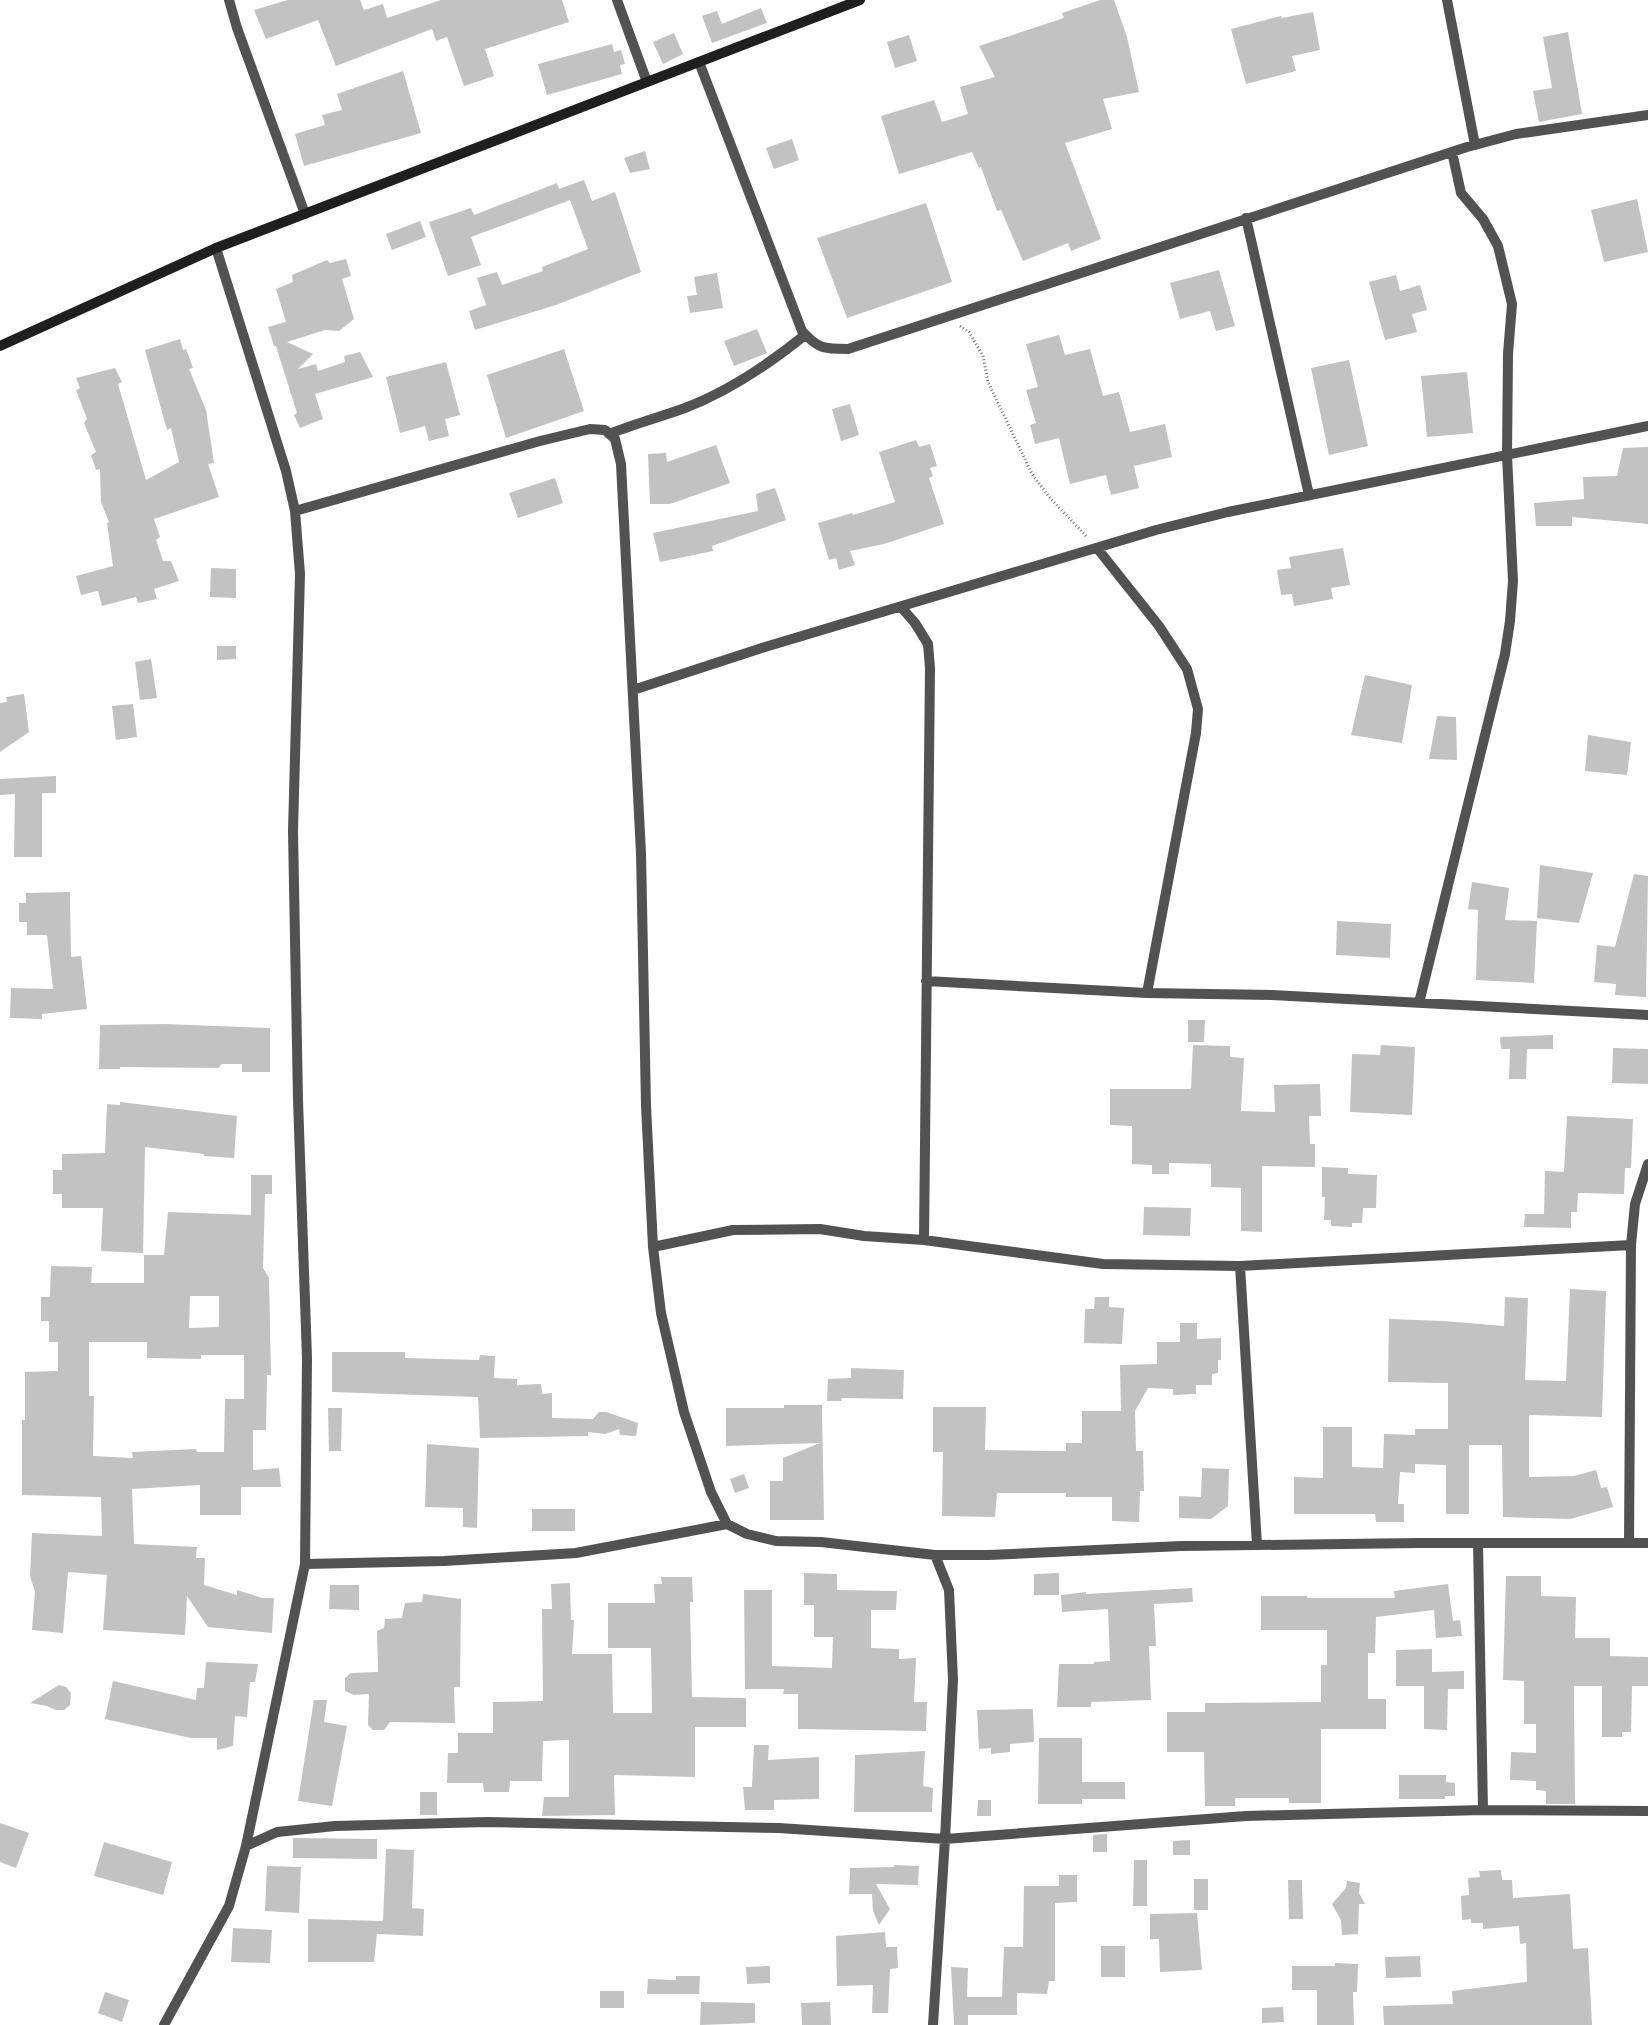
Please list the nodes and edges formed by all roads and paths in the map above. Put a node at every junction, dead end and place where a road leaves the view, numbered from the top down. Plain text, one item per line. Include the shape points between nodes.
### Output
1 (229, 0) edge
2 (617, 0) edge
3 (860, 0) edge
4 (1447, 0) edge
5 (698, 62) junction
6 (647, 82) junction
7 (1648, 115) edge
8 (1475, 145) junction
9 (1452, 152) junction
10 (305, 214) junction
11 (1246, 218) junction
12 (216, 248) junction
13 (948, 316) junction
14 (805, 334) junction
15 (0, 346) edge
16 (1648, 426) edge
17 (610, 434) junction
18 (1506, 455) junction
19 (1309, 495) junction
20 (295, 511) junction
21 (1097, 548) junction
22 (901, 607) junction
23 (633, 690) junction
24 (926, 980) junction
25 (1147, 993) junction
26 (1419, 1003) junction
27 (1648, 1015) edge
28 (1648, 1164) edge
29 (924, 1240) junction
30 (1631, 1245) junction
31 (653, 1247) junction
32 (1240, 1266) junction
33 (728, 1524) junction
34 (1478, 1543) junction
35 (1629, 1543) junction
36 (1648, 1543) edge
37 (1257, 1545) junction
38 (935, 1554) junction
39 (306, 1564) junction
40 (1483, 1810) junction
41 (1648, 1811) edge
42 (945, 1839) junction
43 (246, 1846) junction
44 (164, 2025) edge
45 (933, 2025) edge

1 - 10 street via 236,28
2 - 6 street
3 - 5 main road
4 - 8 street
5 - 6 main road
5 - 14 street
6 - 10 main road
7 - 8 street via 1516,134
8 - 9 street
9 - 11 street
9 - 18 street via 1461,193 1483,219 1498,246 1512,304
10 - 12 main road
11 - 13 street
11 - 19 street
12 - 15 main road
12 - 20 street via 286,471
13 - 14 street via 848,348 826,349 813,344
13 - 21 path via 969,332 983,356 988,382 1032,474
14 - 17 street via 774,360 736,384 686,408
16 - 18 street
17 - 20 street via 605,430 590,429 549,439
17 - 23 street via 615,439 621,464
18 - 19 street
18 - 26 street via 1513,582 1505,654
19 - 21 street via 1228,512
20 - 39 street via 300,574 293,831 307,1358
21 - 22 street
21 - 25 street via 1159,626 1187,669 1198,709
22 - 23 street
22 - 24 street via 928,644
23 - 31 street
24 - 25 street
24 - 29 street
25 - 26 street via 1272,994
26 - 27 street
28 - 30 street via 1636,1204
29 - 31 street via 820,1229 733,1230
29 - 32 street via 1103,1264
30 - 32 street
30 - 35 street
31 - 33 street via 661,1313 684,1412 711,1492
32 - 37 street
33 - 38 street via 747,1534 776,1541 821,1542
33 - 39 street via 576,1553 444,1561
34 - 35 street
34 - 37 street
34 - 40 street
35 - 36 street
37 - 38 street via 989,1555
38 - 42 street via 948,1590 953,1680
39 - 43 street
40 - 41 street
40 - 42 street via 1246,1816
42 - 43 street via 779,1828 487,1822 335,1826 277,1832
42 - 45 street
43 - 44 street via 229,1906

